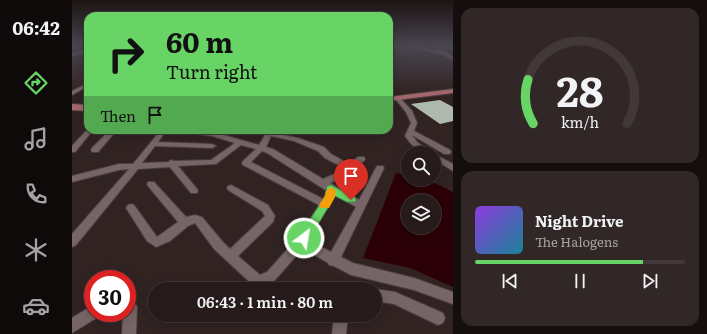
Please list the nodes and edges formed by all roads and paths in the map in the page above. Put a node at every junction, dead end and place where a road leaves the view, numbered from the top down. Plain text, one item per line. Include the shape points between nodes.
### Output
1 (84, 86) edge
2 (453, 92) edge
3 (72, 93) edge
4 (393, 100) edge
5 (393, 100) edge
6 (399, 100) junction
7 (72, 106) edge
8 (84, 106) edge
9 (411, 132) junction
10 (86, 134) edge
11 (110, 134) edge
12 (161, 134) edge
13 (213, 134) edge
14 (269, 134) edge
15 (276, 134) edge
16 (240, 142) junction
17 (153, 144) junction
18 (212, 146) dead end
19 (418, 146) edge
20 (262, 148) junction
21 (72, 150) edge
22 (96, 150) dead end
23 (447, 152) dead end
24 (361, 159) dead end
25 (441, 160) edge
26 (171, 163) junction
27 (137, 165) junction
28 (350, 168) junction
29 (380, 168) dead end
30 (453, 168) edge
31 (72, 179) edge
32 (151, 184) dead end
33 (327, 186) junction
34 (231, 188) dead end
35 (194, 191) dead end
36 (325, 204) junction
37 (362, 205) junction
38 (131, 208) dead end
39 (185, 223) junction
40 (304, 238) junction
41 (72, 242) edge
42 (230, 256) junction
43 (334, 261) junction
44 (382, 297) edge
45 (453, 298) edge
46 (84, 318) edge
47 (438, 318) dead end
48 (129, 322) edge
49 (340, 322) edge
50 (72, 326) edge
51 (129, 334) edge
52 (339, 334) edge

1 - 3 street
2 - 4 main road
2 - 6 main road
5 - 6 main road
6 - 9 street via 413,119 414,126
7 - 8 main road
9 - 19 street via 408,136 410,140
9 - 23 street
10 - 21 street
11 - 22 street
12 - 17 street
13 - 16 street
14 - 20 street
15 - 28 street via 321,149 328,156
16 - 20 street
16 - 26 street via 213,162
17 - 18 street
17 - 27 street
20 - 33 street via 278,155
20 - 36 street via 246,161 248,164
24 - 28 street
25 - 30 street
26 - 27 street
26 - 35 street
27 - 31 street
27 - 41 street
28 - 33 street
29 - 37 street
32 - 39 street
33 - 36 street via 330,197
33 - 37 street
34 - 42 street via 265,208 270,216
36 - 40 street
37 - 43 street
38 - 39 street via 156,242
39 - 42 street via 192,219 198,220
40 - 42 street via 271,276 261,282 253,279
40 - 43 street via 310,248
43 - 45 street via 351,269 414,284
44 - 47 street via 395,298
46 - 50 street
48 - 51 street
49 - 52 street

